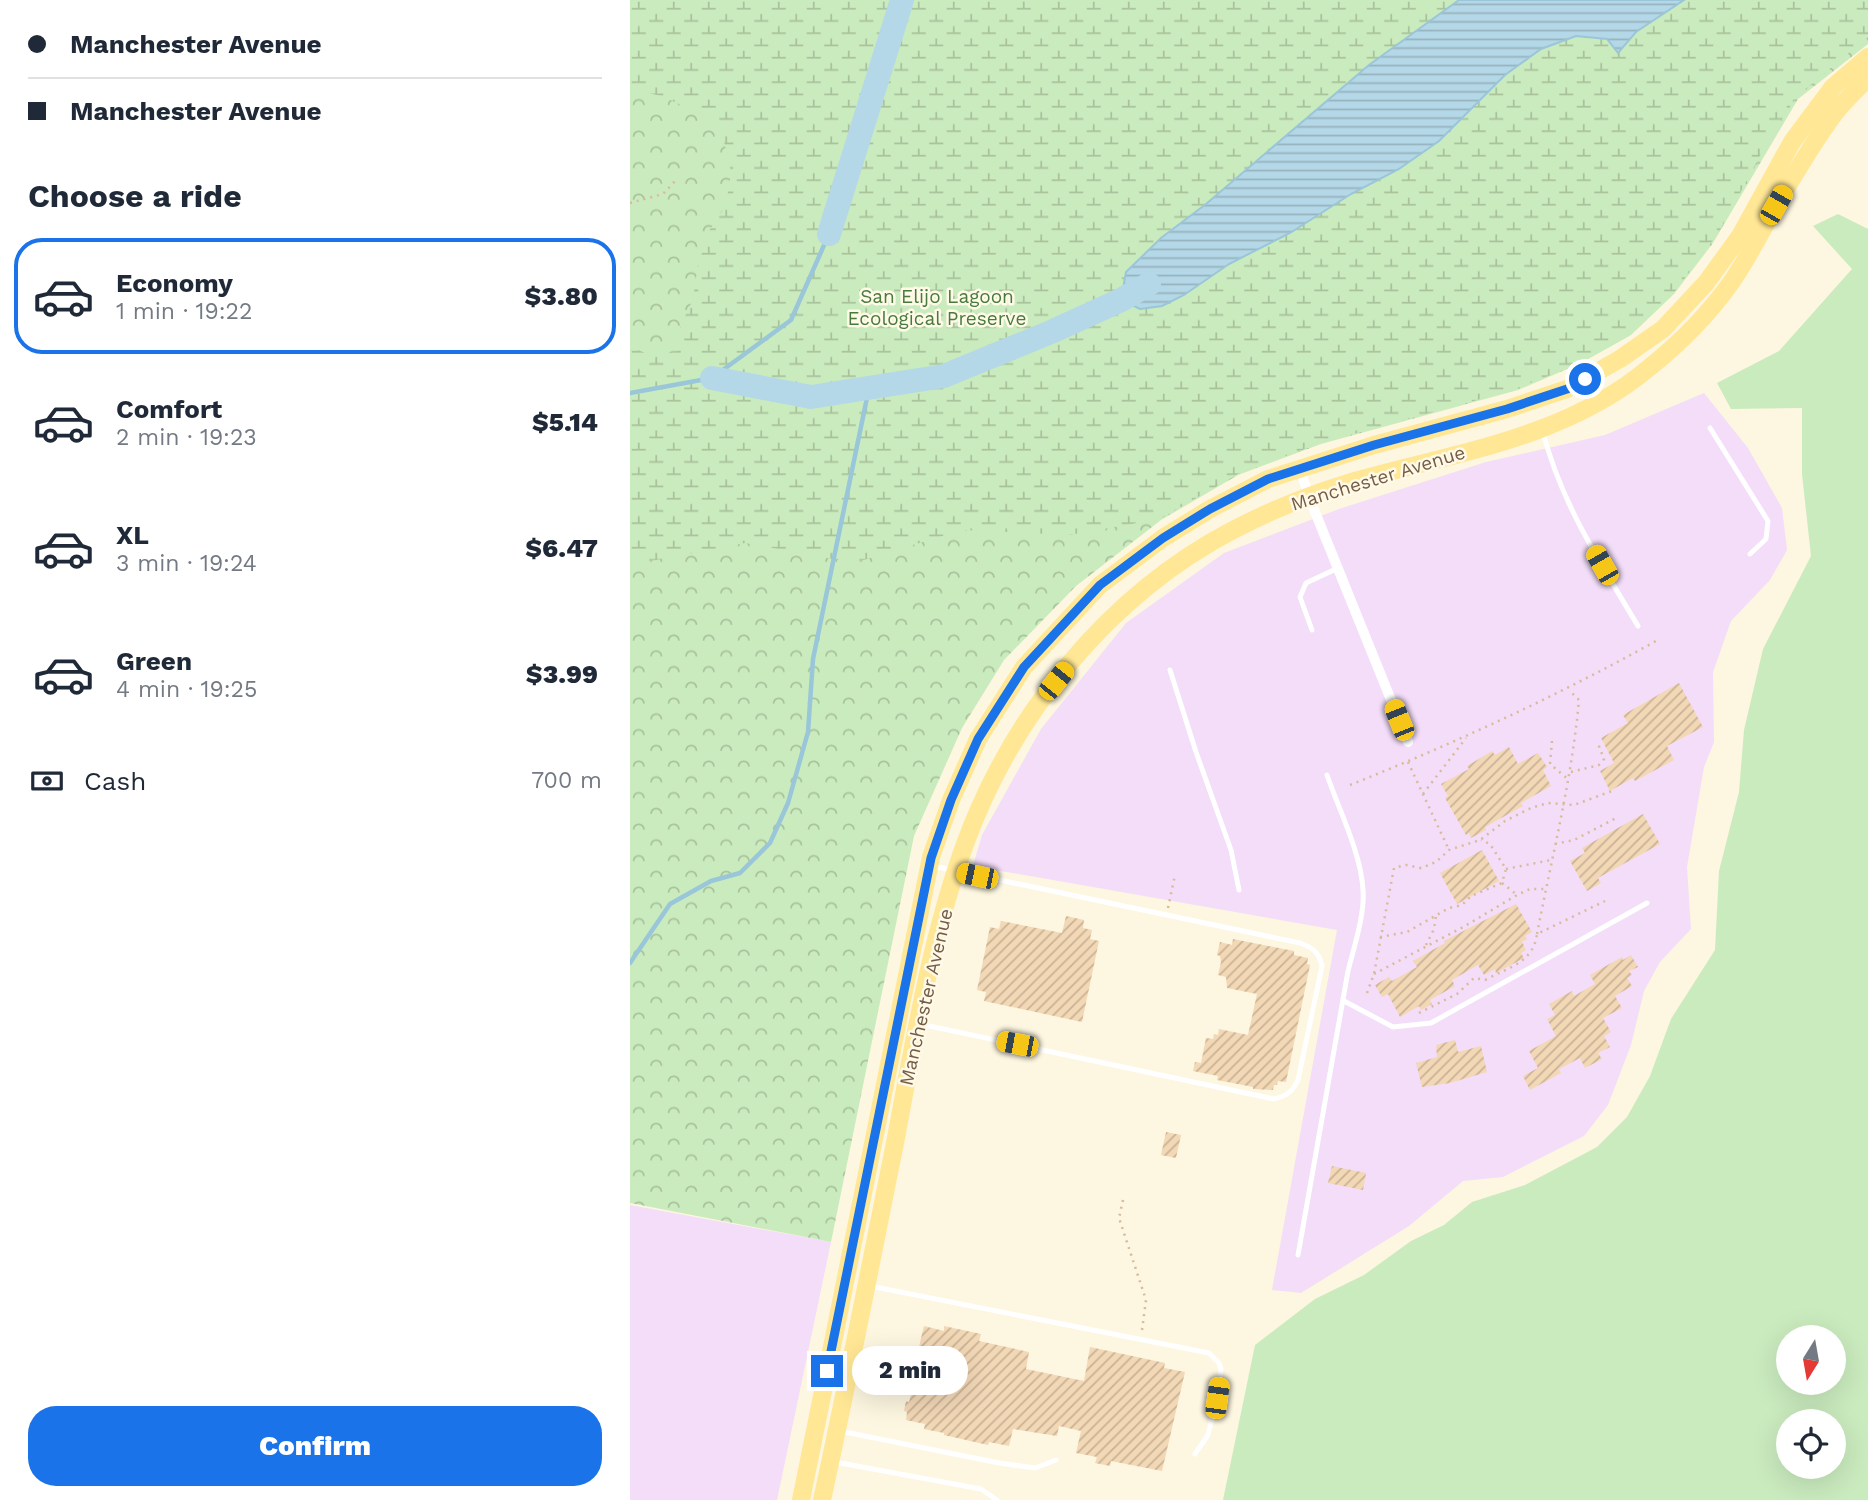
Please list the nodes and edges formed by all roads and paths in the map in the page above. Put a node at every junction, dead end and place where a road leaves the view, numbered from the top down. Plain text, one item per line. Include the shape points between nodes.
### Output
1 (1868, 57) edge
2 (1868, 78) edge
3 (677, 179) dead end
4 (630, 203) edge
5 (1542, 428) junction
6 (1710, 428) dead end
7 (1300, 469) junction
8 (1309, 497) junction
9 (1749, 554) dead end
10 (1338, 568) junction
11 (1638, 626) dead end
12 (1312, 630) dead end
13 (1656, 641) dead end
14 (1170, 670) dead end
15 (1569, 689) junction
16 (1468, 736) junction
17 (1552, 741) dead end
18 (1597, 741) dead end
19 (1408, 742) dead end
20 (1408, 762) junction
21 (1571, 772) junction
22 (1327, 775) dead end
23 (1569, 780) junction
24 (1350, 785) dead end
25 (1612, 791) dead end
26 (1423, 794) junction
27 (1563, 806) junction
28 (1616, 818) dead end
29 (1480, 840) junction
30 (1555, 844) junction
31 (1449, 850) junction
32 (1552, 860) junction
33 (930, 866) junction
34 (1506, 869) junction
35 (957, 871) junction
36 (1175, 875) dead end
37 (1502, 883) junction
38 (1239, 890) dead end
39 (1546, 890) junction
40 (1517, 895) junction
41 (1605, 901) dead end
42 (1647, 903) dead end
43 (1167, 915) junction
44 (1436, 916) junction
45 (1537, 934) junction
46 (1380, 937) junction
47 (1426, 945) junction
48 (1374, 974) junction
49 (1367, 993) dead end
50 (1344, 1001) junction
51 (1419, 1013) dead end
52 (918, 1023) junction
53 (1123, 1200) dead end
54 (1298, 1255) dead end
55 (867, 1285) junction
56 (1140, 1340) junction
57 (837, 1430) junction
58 (1195, 1454) dead end
59 (1056, 1460) dead end
60 (831, 1461) junction
61 (801, 1500) edge
62 (822, 1500) edge
63 (997, 1500) edge

1 - 7 main road, Manchester Avenue via 1833,87 1792,142 1740,236 1706,283 1663,329 1567,389
2 - 5 main road, Manchester Avenue via 1836,112 1730,284 1686,337 1644,373 1590,407
3 - 4 path via 663,194
5 - 8 main road, Manchester Avenue
5 - 11 lane via 1569,504
6 - 9 lane via 1768,521 1766,539
7 - 8 street
7 - 33 main road, Manchester Avenue via 1268,479 1163,538 1100,585 1041,648 978,739 951,800
8 - 10 street
8 - 35 main road, Manchester Avenue via 1214,540 1138,593 1087,643 1041,700 1003,758
10 - 12 lane via 1306,583 1300,597
10 - 19 street
13 - 15 path
14 - 38 lane via 1231,850
15 - 16 path
15 - 21 path via 1579,701
16 - 20 path
16 - 26 path
17 - 23 path via 1550,764
18 - 21 path via 1604,760
20 - 24 path
20 - 26 path
21 - 23 path
22 - 50 lane via 1360,868 1363,893
23 - 27 path
25 - 27 path
26 - 31 path
27 - 29 path via 1548,803 1531,808
27 - 30 path
28 - 30 path via 1574,840
29 - 31 path
29 - 34 path via 1490,844
30 - 32 path
31 - 46 path via 1421,868 1394,868
32 - 34 path
32 - 39 path
33 - 35 lane
33 - 61 main road, Manchester Avenue
34 - 37 path
35 - 43 lane
35 - 52 main road, Manchester Avenue
36 - 43 path
37 - 40 path
37 - 44 path
39 - 40 path via 1530,889
39 - 45 path
40 - 47 path
41 - 45 path
42 - 50 lane via 1431,1023 1393,1027
43 - 52 lane via 1300,943 1320,956 1322,966 1298,1080 1285,1097 1274,1099
44 - 46 path via 1407,932
44 - 47 path
45 - 51 path via 1530,956 1485,980 1474,978 1457,994
46 - 48 path
47 - 48 path
48 - 49 path
50 - 54 lane
52 - 55 main road, Manchester Avenue
53 - 56 path via 1119,1218 1146,1300
55 - 56 lane
55 - 57 main road, Manchester Avenue
56 - 58 lane via 1209,1353 1219,1363 1208,1435
57 - 59 lane via 1035,1468
57 - 60 main road, Manchester Avenue
60 - 62 main road, Manchester Avenue
60 - 63 lane via 981,1489

